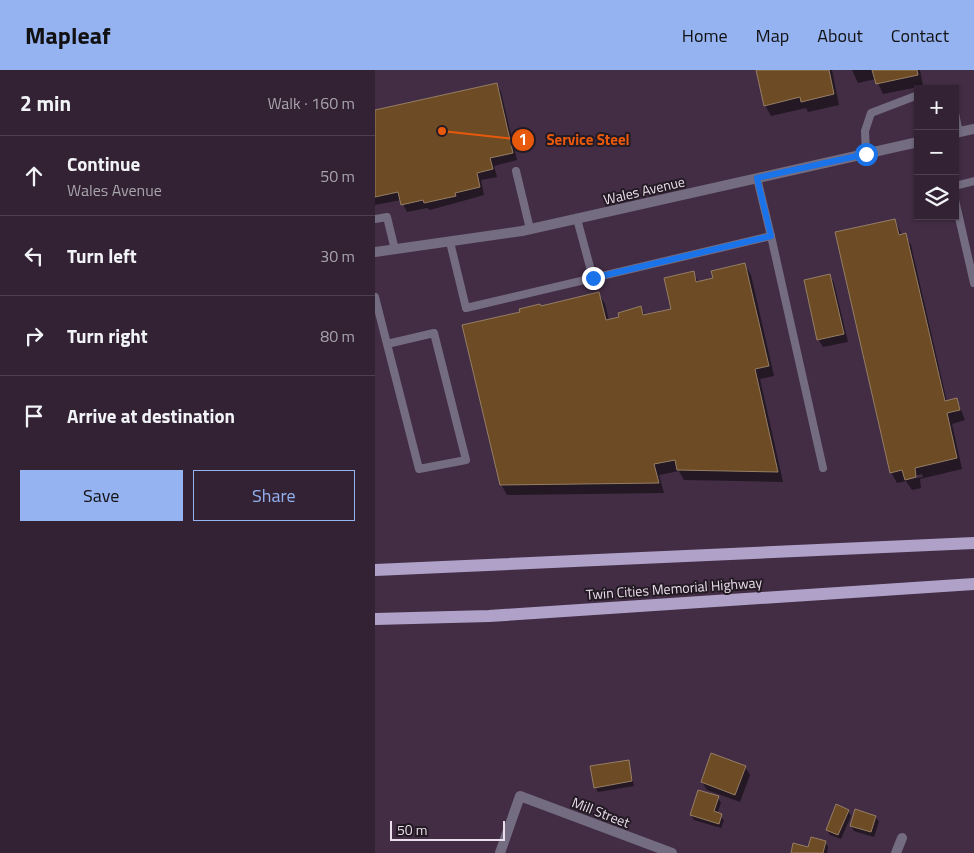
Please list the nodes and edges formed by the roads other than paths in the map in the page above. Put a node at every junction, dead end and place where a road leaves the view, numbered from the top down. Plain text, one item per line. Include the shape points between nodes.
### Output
1 (914, 97) edge
2 (974, 129) edge
3 (959, 133) edge
4 (914, 143) edge
5 (866, 154) junction
6 (516, 171) dead end
7 (757, 178) junction
8 (974, 182) edge
9 (959, 185) edge
10 (959, 217) edge
11 (577, 219) junction
12 (375, 220) edge
13 (530, 230) junction
14 (771, 236) junction
15 (450, 242) junction
16 (395, 250) junction
17 (375, 252) edge
18 (593, 278) junction
19 (974, 283) edge
20 (375, 297) edge
21 (387, 344) junction
22 (823, 468) dead end
23 (974, 543) edge
24 (375, 570) edge
25 (974, 584) edge
26 (375, 619) edge
27 (902, 838) dead end
28 (500, 853) edge
29 (672, 853) edge
30 (897, 853) edge

1 - 5 lane via 871,113 865,131
2 - 3 street
4 - 5 street, Wales Avenue
5 - 7 street, Wales Avenue
6 - 13 lane
7 - 11 street, Wales Avenue
7 - 14 lane
8 - 9 lane
10 - 19 lane
11 - 13 street, Wales Avenue
11 - 18 lane
12 - 16 lane via 387,217
13 - 15 street, Wales Avenue
14 - 18 lane
14 - 22 lane
15 - 16 street, Wales Avenue
15 - 18 lane via 465,308
16 - 17 street, Wales Avenue
20 - 21 lane
21 - 21 lane via 419,469 466,460 434,333
23 - 24 main road
25 - 26 main road, Twin Cities Memorial Highway via 489,616
27 - 30 street
28 - 29 street, Mill Street via 520,796

